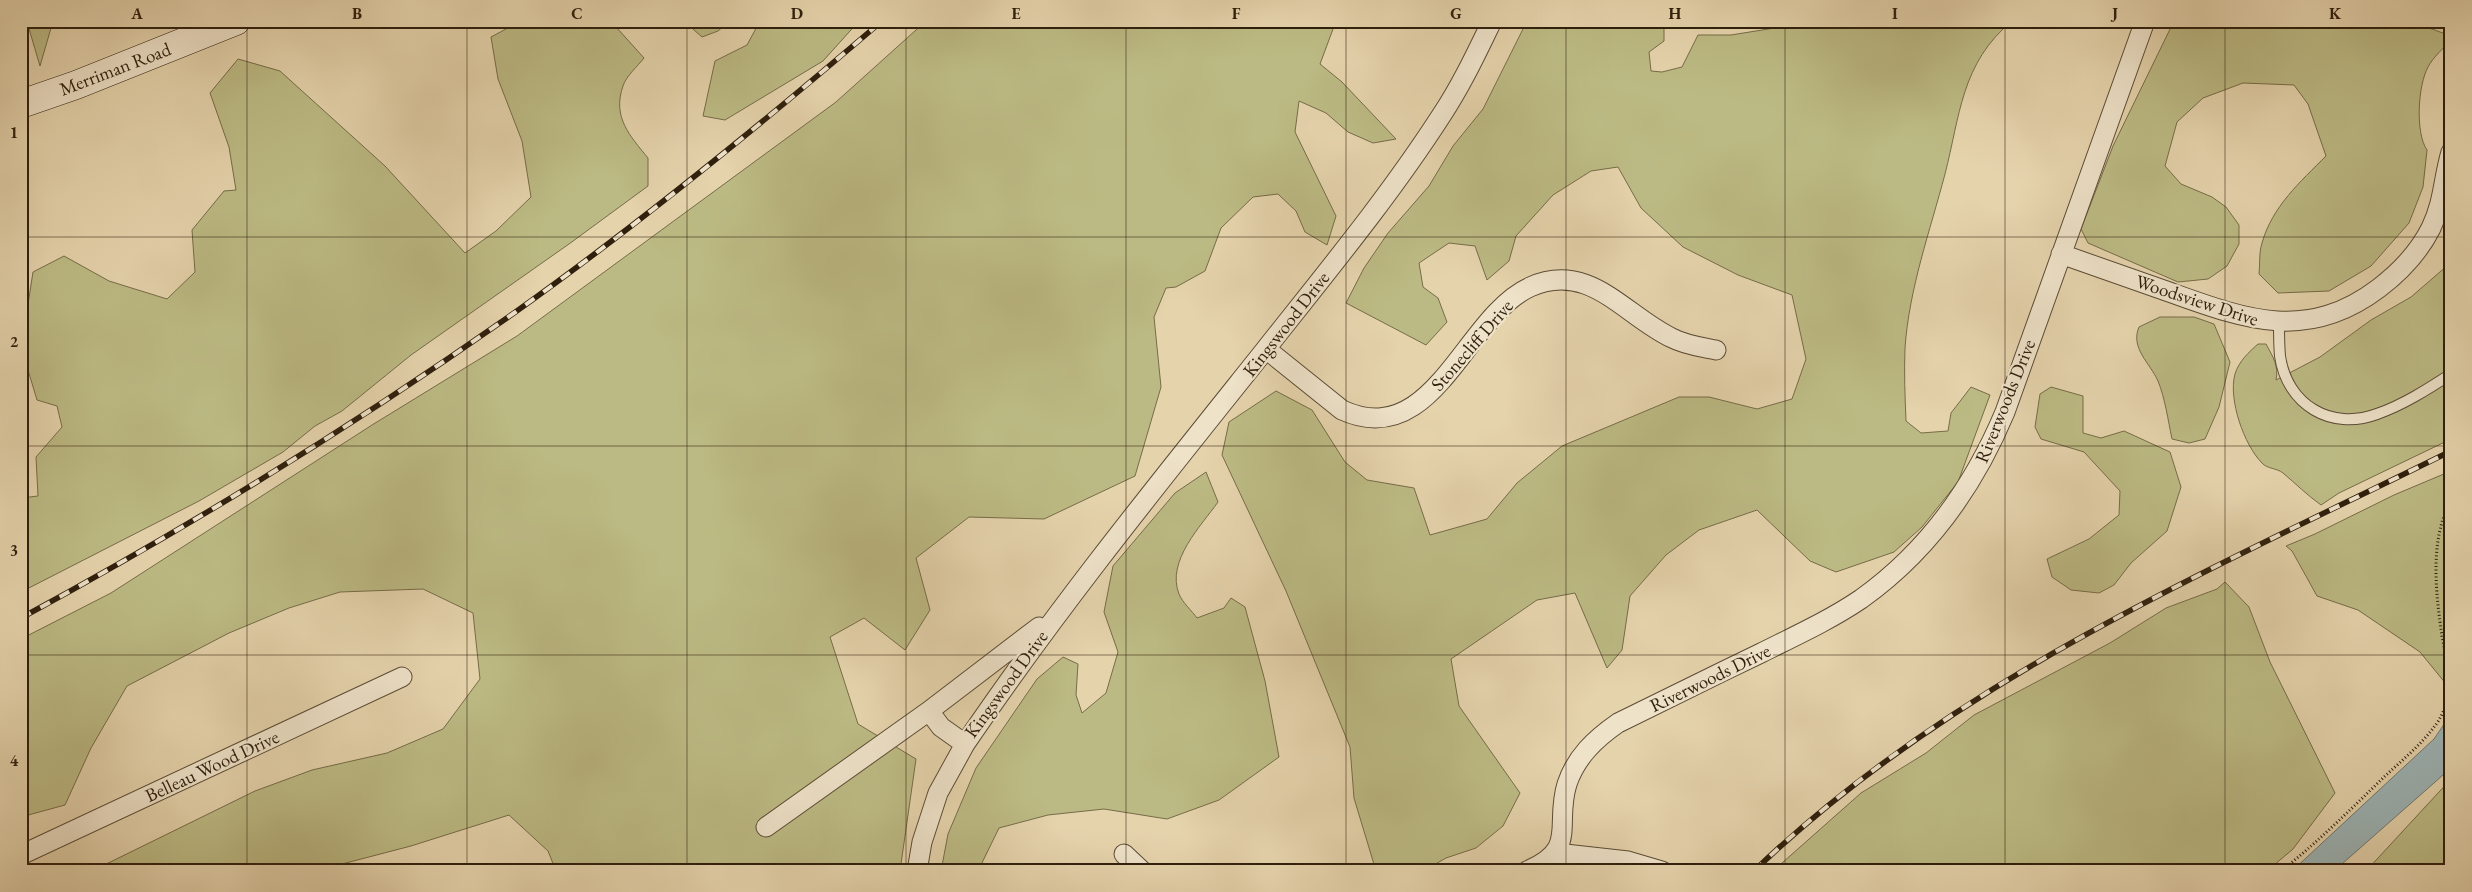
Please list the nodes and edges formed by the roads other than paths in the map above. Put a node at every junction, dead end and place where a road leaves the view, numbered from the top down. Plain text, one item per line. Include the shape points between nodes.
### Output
1 (236, 21) edge
2 (1492, 21) edge
3 (2145, 21) edge
4 (21, 104) edge
5 (2451, 152) edge
6 (2061, 254) junction
7 (2279, 322) junction
8 (1266, 349) junction
9 (1716, 350) dead end
10 (2451, 374) edge
11 (1058, 612) junction
12 (402, 677) dead end
13 (929, 711) junction
14 (965, 744) junction
15 (766, 827) dead end
16 (1556, 853) junction
17 (1124, 854) dead end
18 (21, 855) edge
19 (917, 871) edge
20 (1142, 871) edge
21 (1527, 871) edge
22 (1662, 871) edge

1 - 4 main road, Merriman Road
2 - 8 street, Kingswood Drive via 1468,72 1414,156
3 - 6 street, Riverwoods Drive
5 - 7 street, Woodsview Drive via 2440,205 2430,229 2395,277 2370,296 2343,310 2322,317
6 - 7 street, Woodsview Drive via 2234,316
6 - 16 street, Riverwoods Drive via 1993,440 1973,478 1923,545 1861,599 1826,620 1618,723 1598,737 1573,768 1563,805 1562,838
7 - 10 lane via 2280,357 2298,399 2321,414 2337,419 2355,420 2377,414
8 - 9 street, Stonecliff Drive via 1342,410 1357,417 1394,415 1434,391 1496,313 1519,292 1547,281 1561,280 1575,281 1607,294 1672,339
8 - 11 street, Kingswood Drive
11 - 13 street, Kingswood Drive
11 - 14 street, Kingswood Drive
12 - 18 street, Belleau Wood Drive
13 - 14 street, Kingswood Drive via 941,726
13 - 15 street, Kingswood Drive
14 - 19 street via 938,794 922,842
16 - 21 street via 1548,861
16 - 22 street via 1628,862
17 - 20 street

